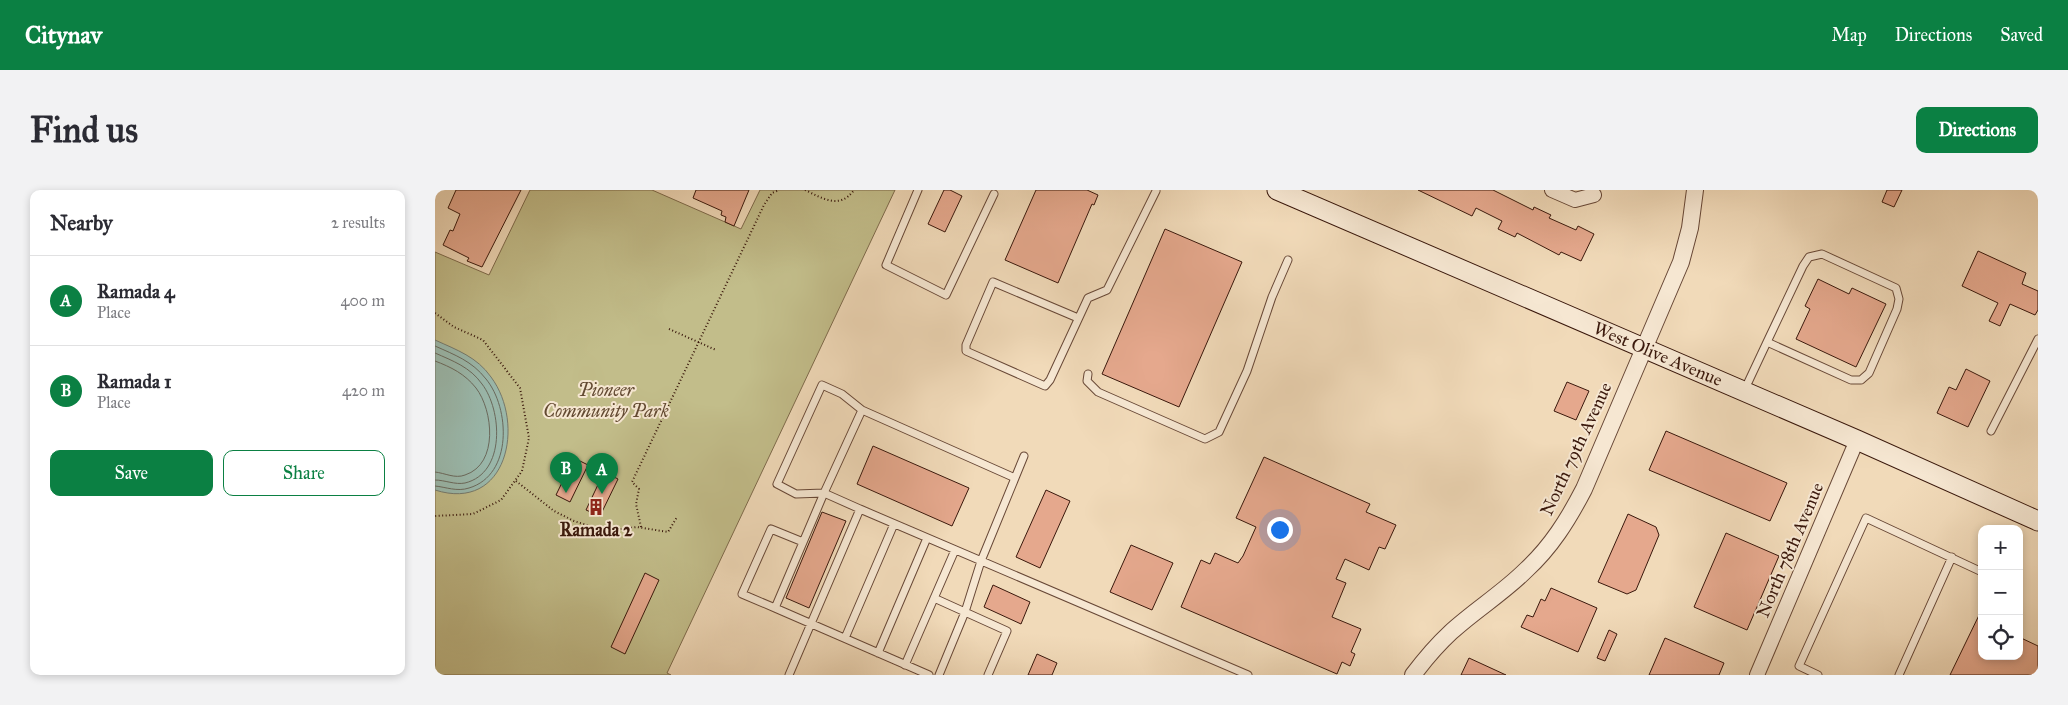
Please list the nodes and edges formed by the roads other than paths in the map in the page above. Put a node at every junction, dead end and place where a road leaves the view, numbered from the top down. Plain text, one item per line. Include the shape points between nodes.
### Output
1 (918, 190) edge
2 (1277, 190) edge
3 (1551, 190) edge
4 (1695, 190) edge
5 (1156, 191) edge
6 (1298, 193) edge
7 (993, 194) dead end
8 (1594, 194) dead end
9 (1288, 260) dead end
10 (1078, 318) junction
11 (2038, 339) edge
12 (1767, 342) junction
13 (1644, 349) junction
14 (1088, 374) dead end
15 (1744, 392) junction
16 (862, 410) junction
17 (1991, 431) dead end
18 (1857, 440) junction
19 (1024, 456) dead end
20 (1015, 478) junction
21 (823, 493) junction
22 (860, 509) junction
23 (2038, 521) edge
24 (893, 524) junction
25 (927, 538) junction
26 (803, 542) junction
27 (955, 550) junction
28 (1952, 557) junction
29 (981, 561) junction
30 (1978, 570) edge
31 (934, 598) junction
32 (775, 608) junction
33 (965, 612) junction
34 (811, 623) junction
35 (845, 638) junction
36 (878, 652) junction
37 (905, 665) junction
38 (789, 675) edge
39 (929, 675) edge
40 (939, 675) edge
41 (988, 675) edge
42 (1248, 675) edge
43 (1413, 675) edge
44 (1757, 675) edge
45 (1818, 675) edge
46 (1899, 675) edge

1 - 7 lane via 886,265 946,295
2 - 6 main road, West Olive Avenue
3 - 8 street via 1575,200
4 - 13 street, North 79th Avenue via 1686,248
5 - 10 lane via 1107,290 1088,298
6 - 13 main road, West Olive Avenue
9 - 14 lane via 1271,297 1247,371 1219,432 1212,436 1205,439 1098,392 1087,381
10 - 10 lane via 1045,386 967,351 966,344 993,282
11 - 17 lane
12 - 12 lane via 1851,380 1861,380 1869,373 1897,309 1899,299 1895,288 1822,254 1809,257
12 - 15 lane
13 - 15 main road, West Olive Avenue
13 - 43 street, North 79th Avenue via 1584,489 1556,536 1525,571 1451,632
15 - 18 main road, West Olive Avenue
16 - 20 lane
16 - 21 lane
16 - 21 lane via 842,394 822,385 777,484 796,494
18 - 23 main road, West Olive Avenue
18 - 44 street, North 78th Avenue
19 - 20 lane
20 - 29 lane
21 - 22 lane
21 - 26 lane
22 - 24 lane
22 - 34 lane
24 - 25 lane
24 - 35 lane
25 - 27 lane
25 - 36 lane
26 - 32 lane
26 - 32 lane via 771,528 742,594
27 - 29 lane
27 - 31 lane
28 - 30 lane
28 - 45 lane via 1866,518 1799,666
28 - 46 lane
29 - 33 lane
29 - 42 lane
31 - 33 lane
31 - 37 lane
32 - 34 lane
33 - 40 lane
33 - 41 lane via 1007,631
34 - 35 lane
34 - 38 lane
35 - 36 lane
36 - 37 lane
37 - 39 lane

